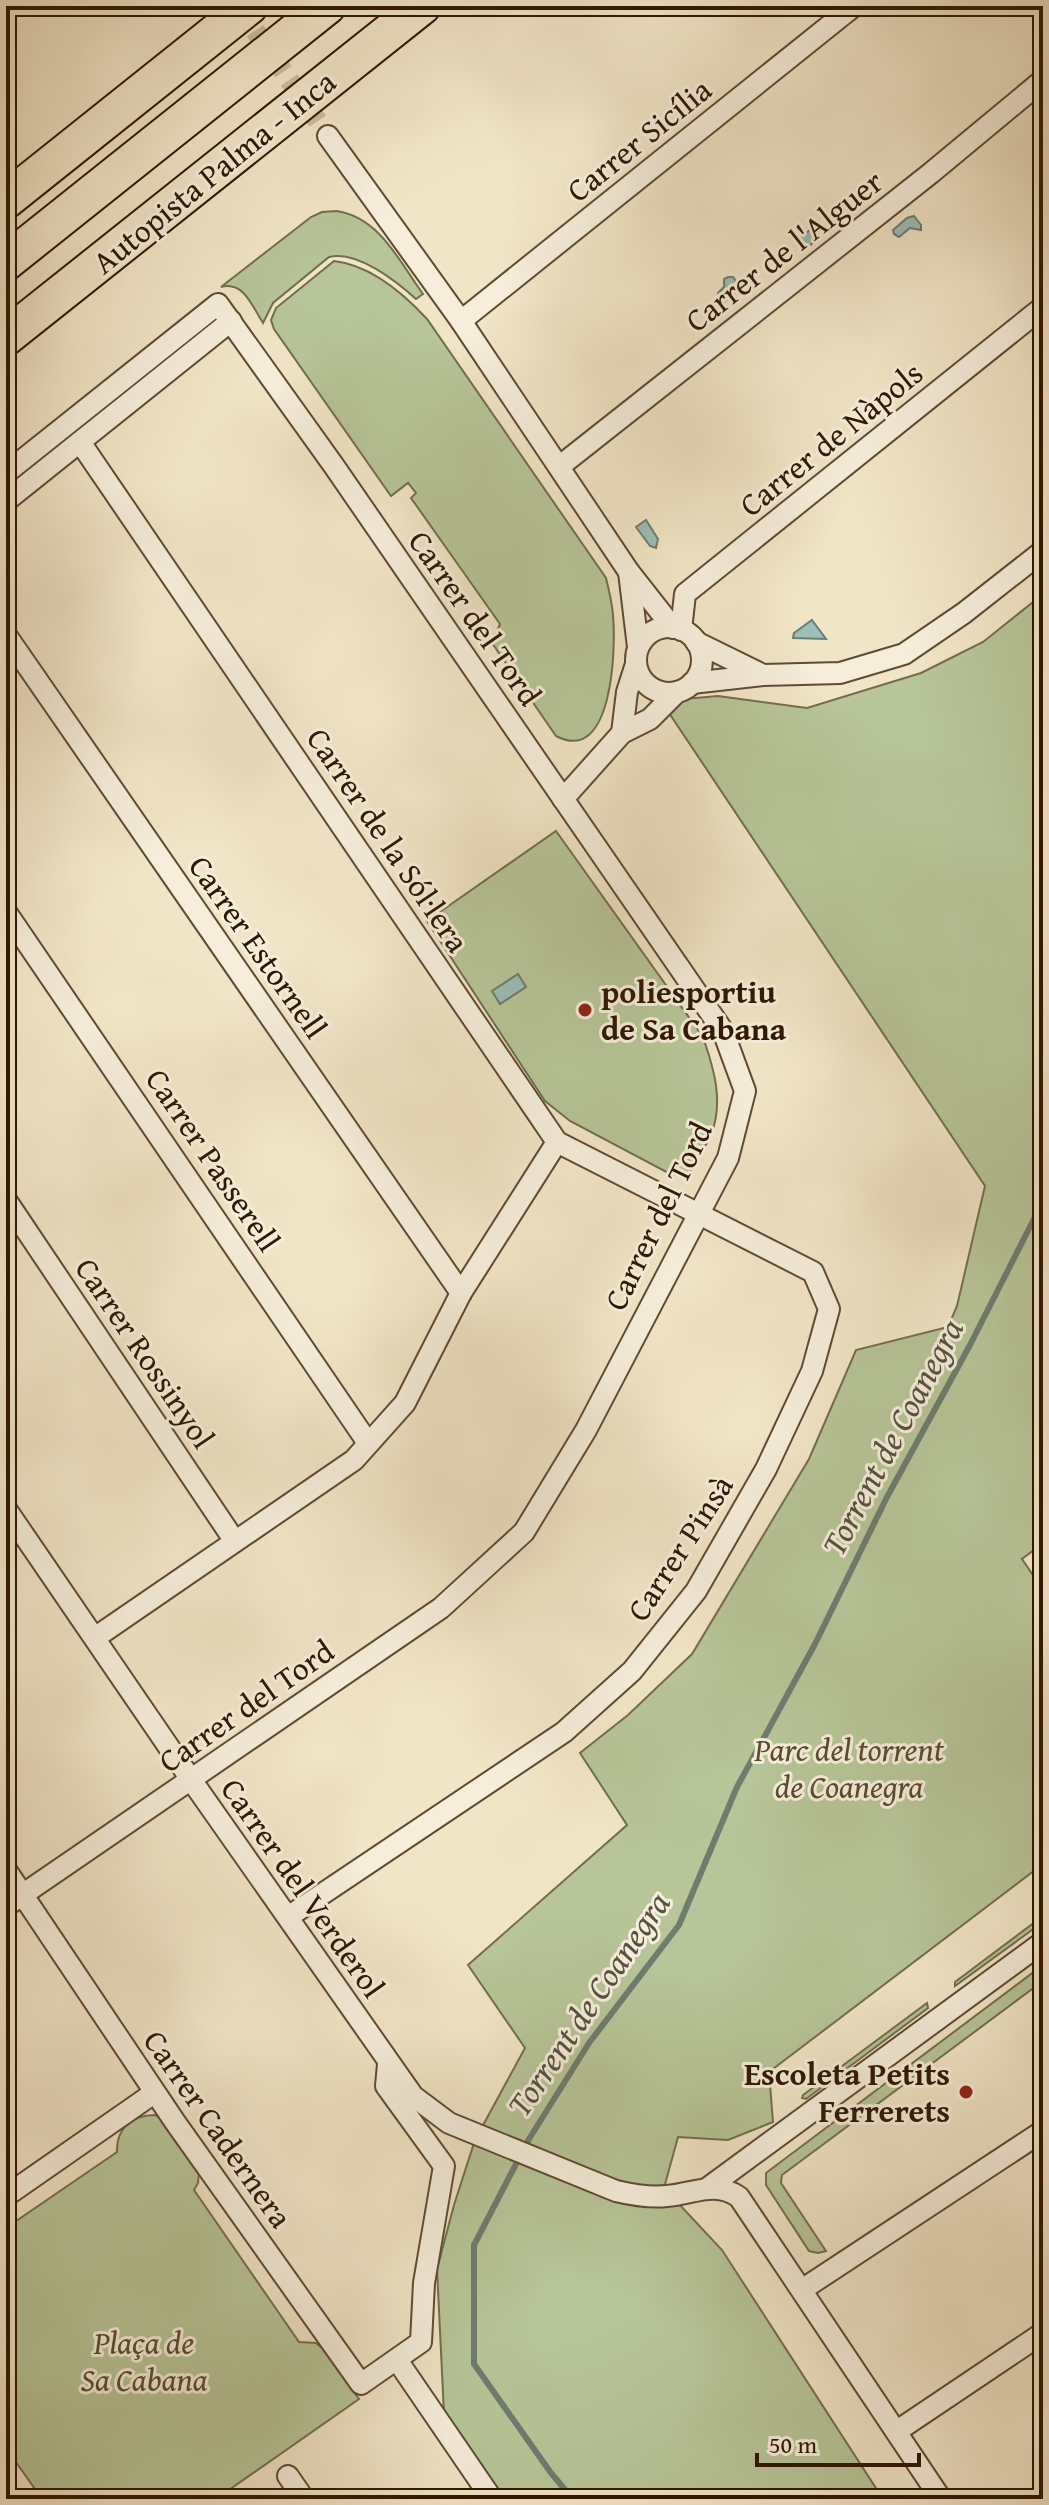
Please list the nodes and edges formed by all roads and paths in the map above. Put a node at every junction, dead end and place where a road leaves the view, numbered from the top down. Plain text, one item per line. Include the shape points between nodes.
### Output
1 (249, 6) edge
2 (327, 6) edge
3 (422, 6) edge
4 (854, 6) edge
5 (1043, 80) edge
6 (328, 136) tunnel mouth
7 (6, 200) edge
8 (6, 262) edge
9 (1043, 307) edge
10 (231, 321) junction
11 (461, 321) junction
12 (6, 337) edge
13 (80, 442) junction
14 (560, 466) junction
15 (6, 473) edge
16 (6, 501) edge
17 (1043, 551) edge
18 (629, 572) junction
19 (683, 633) junction
20 (6, 635) edge
21 (637, 656) junction
22 (763, 675) junction
23 (684, 687) junction
24 (622, 733) junction
25 (563, 799) junction
26 (6, 912) edge
27 (557, 1142) junction
28 (6, 1200) edge
29 (697, 1214) junction
30 (461, 1293) junction
31 (368, 1443) junction
32 (6, 1509) edge
33 (234, 1540) junction
34 (96, 1637) junction
35 (192, 1781) junction
36 (6, 1870) edge
37 (15, 1900) edge
38 (288, 1917) junction
39 (1043, 1942) edge
40 (388, 2064) junction
41 (154, 2093) junction
42 (1043, 2131) edge
43 (704, 2189) junction
44 (6, 2196) edge
45 (803, 2289) junction
46 (1043, 2333) edge
47 (397, 2360) junction
48 (897, 2431) junction
49 (288, 2476) dead end
50 (304, 2499) edge
51 (492, 2499) edge
52 (941, 2499) edge

1 - 7 highway
2 - 8 highway, Autopista Palma - Inca
3 - 12 highway, Autopista Palma - Inca
4 - 11 street, Carrer Sicília
5 - 14 street, Carrer de l'Alguer
6 - 11 street
9 - 19 street, Carrer de Nàpols via 685,594
10 - 13 street
10 - 15 street via 218,304
10 - 25 street, Carrer del Tord
11 - 14 street
13 - 16 street
13 - 27 street, Carrer de la Sól·lera
14 - 18 street
17 - 22 street via 904,654 840,673
18 - 19 street
18 - 21 street
19 - 21 street via 656,630 648,634
19 - 22 street
19 - 23 street via 701,659 701,668
20 - 30 street, Carrer Estornell
21 - 23 street via 638,673 650,687 668,693
21 - 24 street
22 - 23 street
23 - 24 street via 650,719
24 - 25 street
25 - 29 street, Carrer del Tord via 723,1031 745,1091 728,1158
26 - 31 street, Carrer Passerell
27 - 29 street, Carrer de la Sól·lera
27 - 30 street
28 - 33 street, Carrer Rossinyol
29 - 35 street, Carrer del Tord via 586,1430 524,1532 441,1608
29 - 38 street, Carrer Pinsà via 813,1272 829,1309 812,1371 766,1469 696,1591 632,1671 564,1732
30 - 31 street via 405,1403
31 - 33 street via 354,1460
32 - 34 street, Carrer del Verderol
33 - 34 street
34 - 35 street, Carrer del Verderol
35 - 37 street, Carrer del Tord
35 - 38 street, Carrer del Verderol
36 - 37 street, Carrer Cadernera
37 - 41 street, Carrer Cadernera
38 - 40 street, Carrer del Verderol
39 - 43 street
40 - 43 street, Carrer del Verderol via 413,2096 449,2123 553,2166 629,2194 664,2196
40 - 47 street via 386,2086 444,2166 424,2283 421,2342
41 - 44 street
41 - 47 street, Carrer Cadernera via 361,2384
42 - 45 street
43 - 45 street via 731,2191 746,2204
45 - 48 street
46 - 48 street
47 - 51 street
48 - 52 street
49 - 50 street

